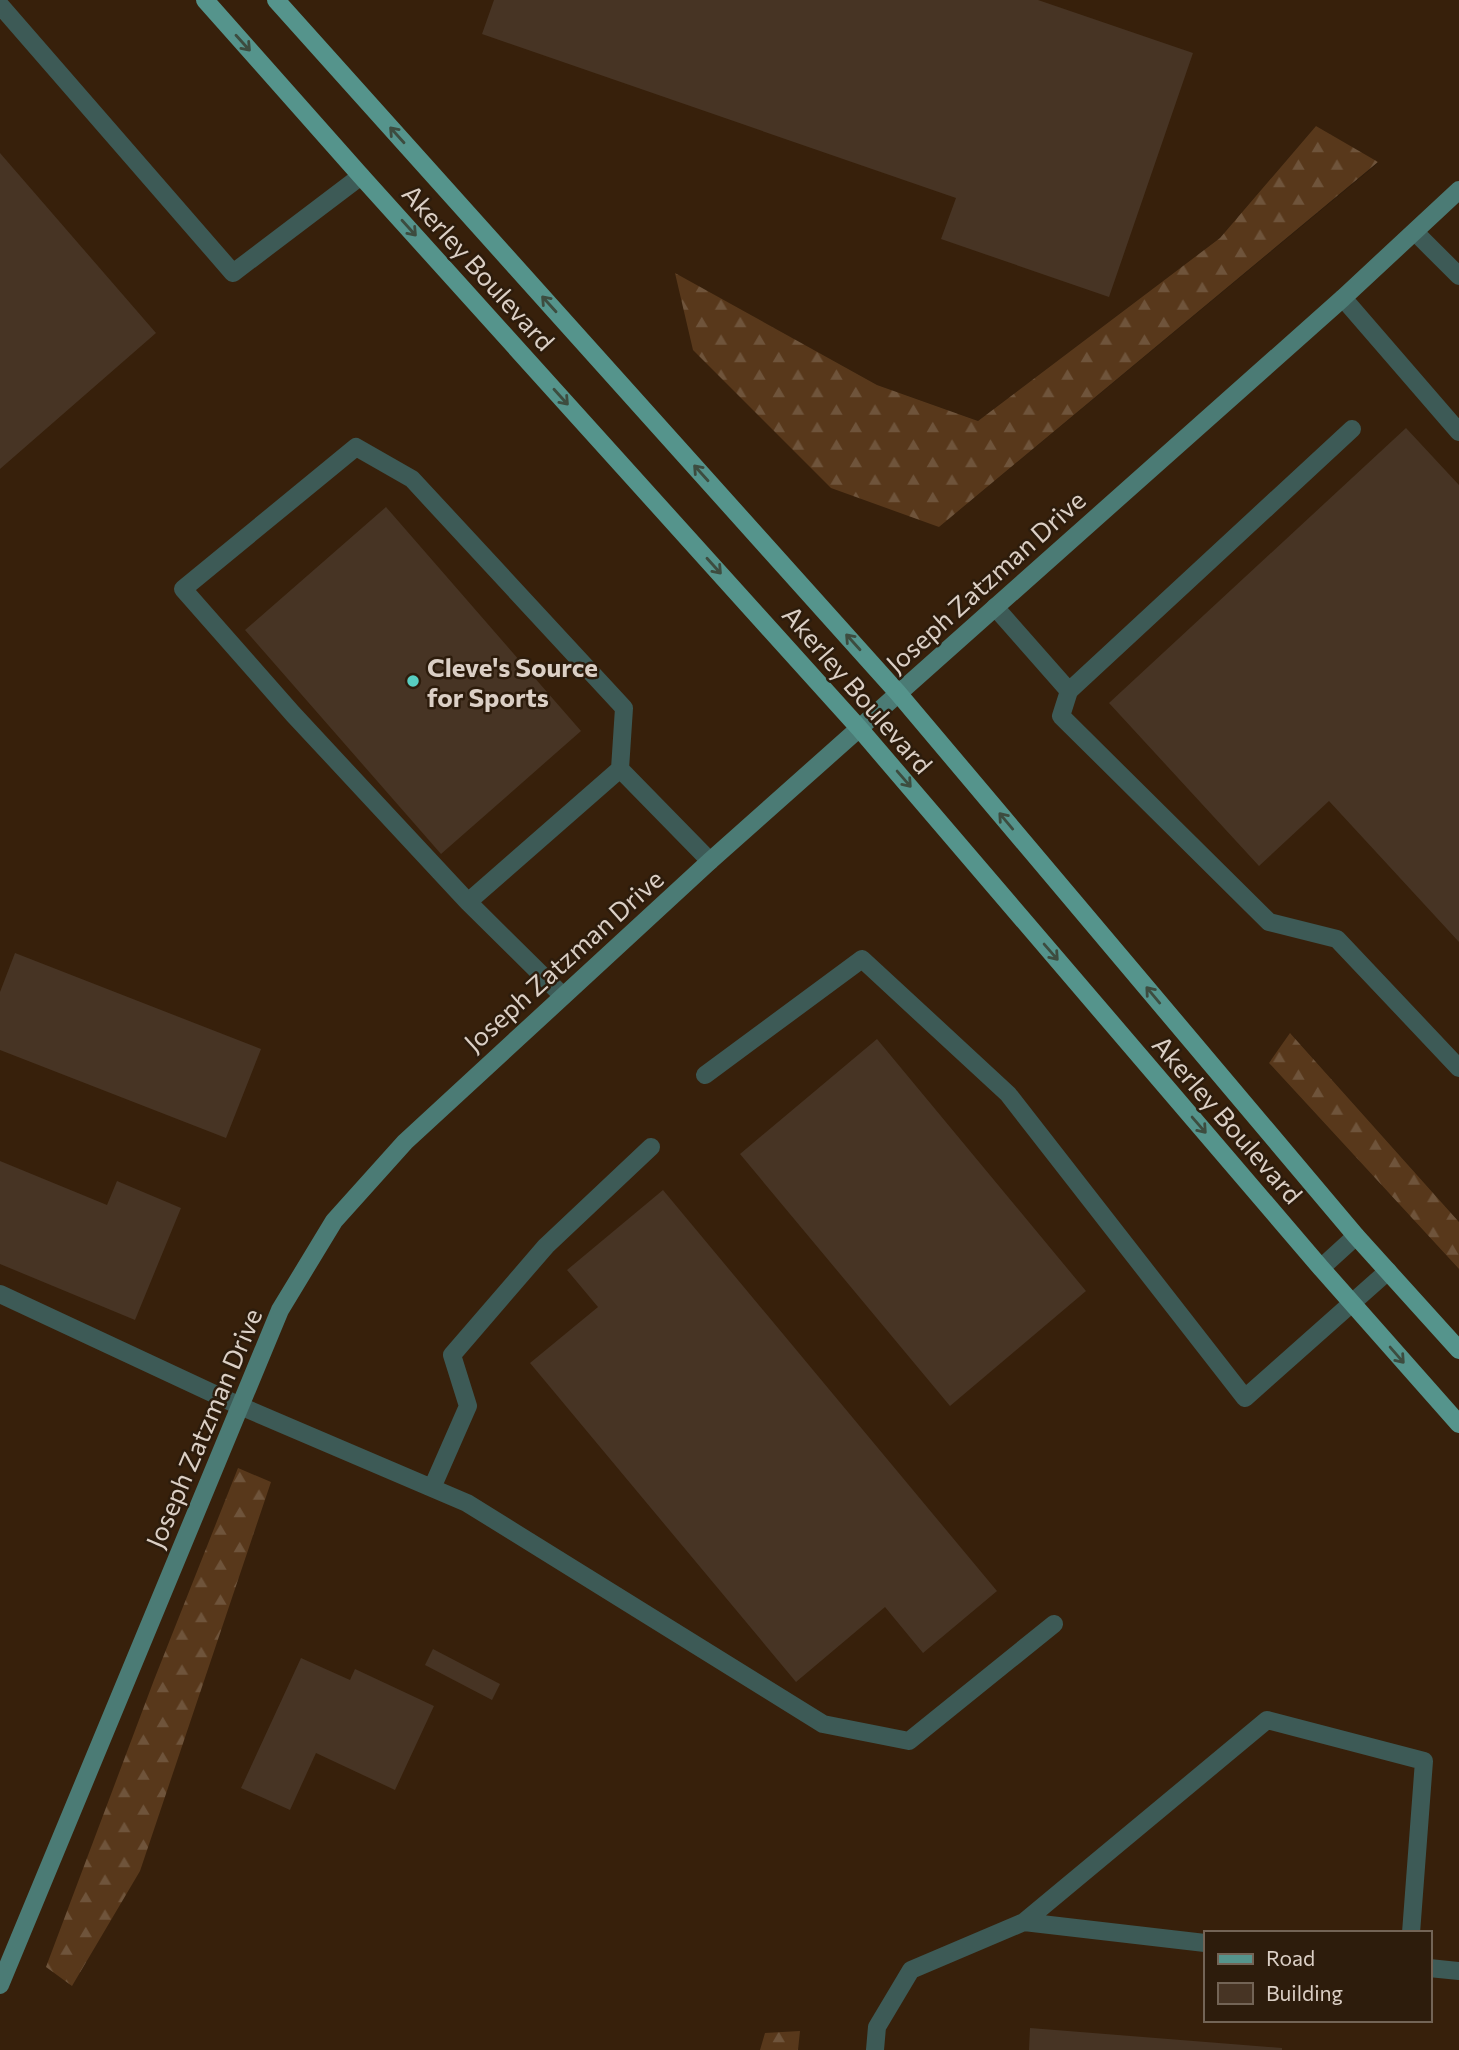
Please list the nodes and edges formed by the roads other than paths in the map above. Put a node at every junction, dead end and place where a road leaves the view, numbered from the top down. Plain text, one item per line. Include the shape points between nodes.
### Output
1 (205, 0) edge
2 (276, 0) edge
3 (0, 5) edge
4 (361, 176) junction
5 (1459, 190) edge
6 (1415, 232) junction
7 (1459, 276) edge
8 (1343, 298) junction
9 (1352, 429) dead end
10 (1459, 432) edge
11 (995, 607) junction
12 (1069, 691) junction
13 (898, 693) junction
14 (859, 727) junction
15 (620, 769) junction
16 (710, 861) junction
17 (468, 902) junction
18 (564, 996) junction
19 (1459, 1068) edge
20 (705, 1075) dead end
21 (651, 1147) dead end
22 (1356, 1236) junction
23 (1321, 1268) junction
24 (1388, 1271) junction
25 (0, 1294) edge
26 (1352, 1303) junction
27 (1459, 1350) edge
28 (240, 1406) junction
29 (1459, 1424) edge
30 (432, 1488) junction
31 (1054, 1624) dead end
32 (1024, 1923) junction
33 (1412, 1931) edge
34 (1204, 1943) edge
35 (1431, 1968) edge
36 (1459, 1971) edge
37 (0, 1985) edge
38 (875, 2050) edge

1 -> 4 main road, Akerley Boulevard
13 -> 2 main road, Akerley Boulevard
3 - 4 lane via 233,273
4 -> 14 main road, Akerley Boulevard
5 - 6 street, Joseph Zatzman Drive
6 - 7 lane
6 - 8 street, Joseph Zatzman Drive
8 - 10 lane
8 - 11 street, Joseph Zatzman Drive
9 - 12 lane
11 - 12 lane
11 - 13 street, Joseph Zatzman Drive
12 - 19 lane via 1060,716 1269,922 1336,939
13 - 14 street, Joseph Zatzman Drive
22 -> 13 main road, Akerley Boulevard
14 - 16 street, Joseph Zatzman Drive
14 -> 23 main road, Akerley Boulevard
15 - 16 lane
15 - 17 lane
15 - 17 lane via 624,708 412,480 356,447 183,590
16 - 18 street, Joseph Zatzman Drive
17 - 18 lane
18 - 28 street, Joseph Zatzman Drive via 405,1142 334,1221 280,1310
20 - 26 lane via 862,959 1008,1094 1245,1398
21 - 30 lane via 545,1246 452,1355 468,1406
22 - 23 lane
22 - 24 main road, Akerley Boulevard
23 - 26 main road, Akerley Boulevard
24 - 26 lane
24 - 27 main road, Akerley Boulevard
25 - 28 lane
26 -> 29 main road, Akerley Boulevard
28 - 30 lane
28 - 37 street, Joseph Zatzman Drive
30 - 31 lane via 479,1510 823,1724 909,1741
32 - 33 lane via 1267,1720 1424,1761
32 - 34 lane
32 - 38 lane via 911,1970 877,2027
35 - 36 lane

